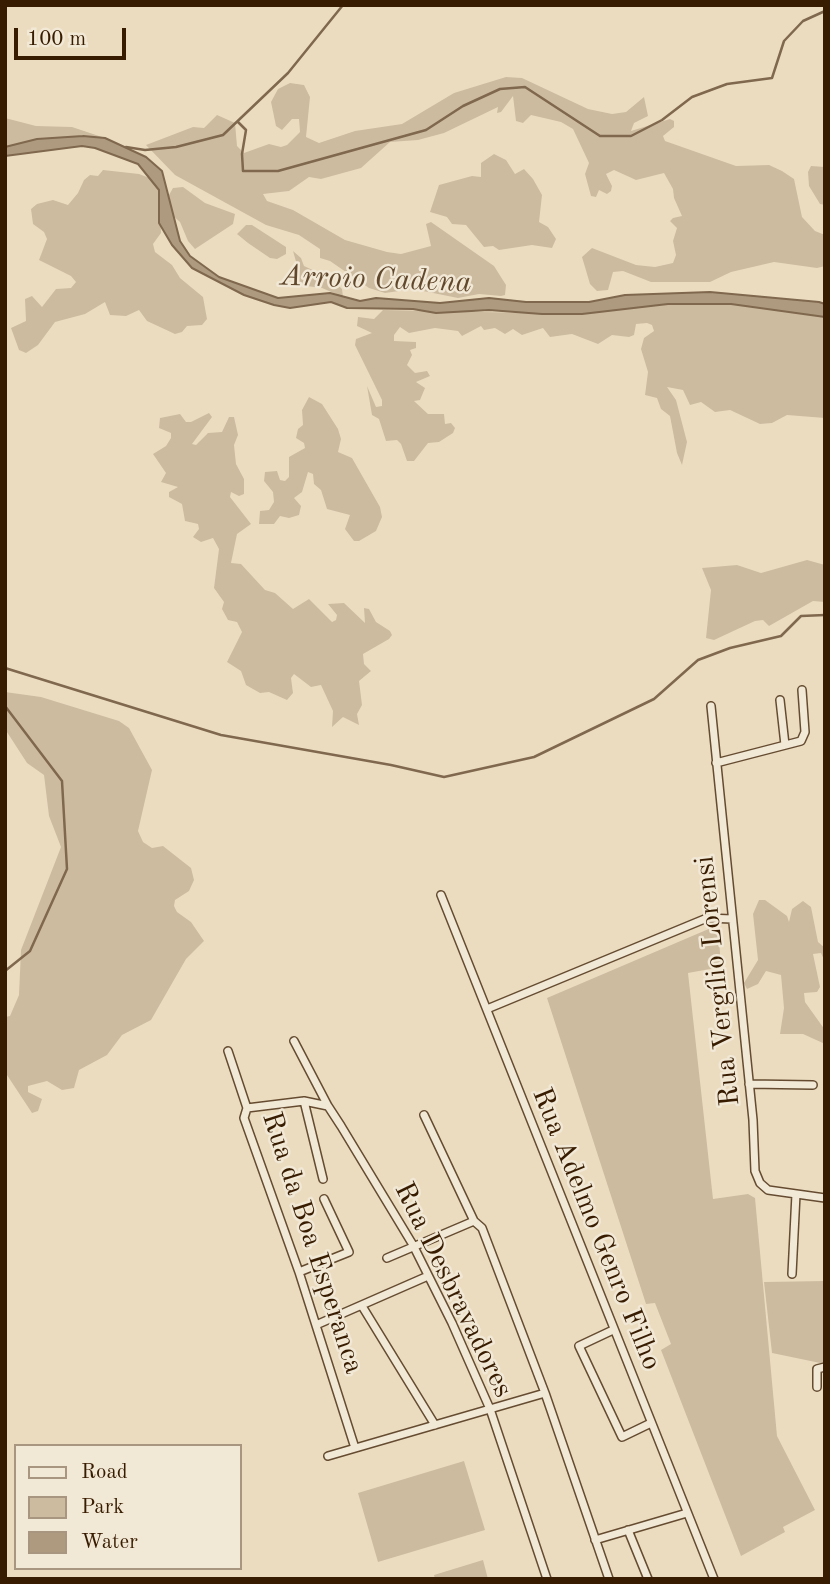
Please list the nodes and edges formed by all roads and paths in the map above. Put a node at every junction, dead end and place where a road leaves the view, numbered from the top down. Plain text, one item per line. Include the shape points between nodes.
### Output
1 (802, 690) dead end
2 (780, 700) dead end
3 (711, 706) dead end
4 (785, 745) junction
5 (716, 763) junction
6 (441, 895) dead end
7 (732, 919) junction
8 (487, 1009) junction
9 (294, 1041) dead end
10 (229, 1051) dead end
11 (749, 1084) junction
12 (813, 1085) dead end
13 (304, 1101) junction
14 (328, 1107) junction
15 (247, 1108) junction
16 (424, 1115) dead end
17 (323, 1179) dead end
18 (796, 1194) junction
19 (825, 1198) edge
20 (324, 1199) dead end
21 (474, 1221) junction
22 (414, 1245) junction
23 (387, 1258) dead end
24 (299, 1272) junction
25 (792, 1274) dead end
26 (428, 1276) junction
27 (362, 1306) junction
28 (316, 1325) junction
29 (613, 1330) junction
30 (825, 1367) edge
31 (817, 1387) dead end
32 (545, 1393) junction
33 (489, 1409) junction
34 (651, 1423) junction
35 (435, 1425) junction
36 (355, 1448) junction
37 (328, 1456) dead end
38 (687, 1513) junction
39 (628, 1530) junction
40 (595, 1540) junction
41 (547, 1579) edge
42 (609, 1579) edge
43 (648, 1579) edge
44 (714, 1579) edge

1 - 4 street via 804,737
2 - 4 street
3 - 5 street, Rua Vergílio Lorensi
4 - 5 street
5 - 7 street, Rua Vergílio Lorensi
6 - 8 street, Rua Adelmo Genro Filho
7 - 8 street via 707,918
7 - 11 street, Rua Vergílio Lorensi
8 - 29 street, Rua Adelmo Genro Filho
9 - 14 street, Rua Desbravadores
10 - 15 street, Rua da Boa Esperanca
11 - 12 street
11 - 18 street, Rua Vergílio Lorensi via 755,1171 760,1184 768,1190
13 - 14 street
13 - 15 street
13 - 17 street
14 - 22 street, Rua Desbravadores
15 - 24 street, Rua da Boa Esperanca via 244,1118
16 - 21 street
18 - 19 street, Rua Vergílio Lorensi
18 - 25 street
20 - 24 street via 349,1252
21 - 22 street
21 - 32 street via 482,1228
22 - 23 street
22 - 26 street, Rua Desbravadores
24 - 28 street, Rua da Boa Esperanca
26 - 27 street
26 - 33 street, Rua Desbravadores
27 - 28 street
27 - 35 street
28 - 36 street, Rua da Boa Esperanca
29 - 34 street, Rua Adelmo Genro Filho
29 - 34 street via 579,1346 622,1437
30 - 31 street via 817,1369
32 - 33 street
32 - 40 street
33 - 35 street
33 - 41 street, Rua Desbravadores
34 - 38 street, Rua Adelmo Genro Filho
35 - 36 street
36 - 37 street
38 - 39 street
38 - 44 street, Rua Adelmo Genro Filho
39 - 40 street
39 - 43 street
40 - 42 street

